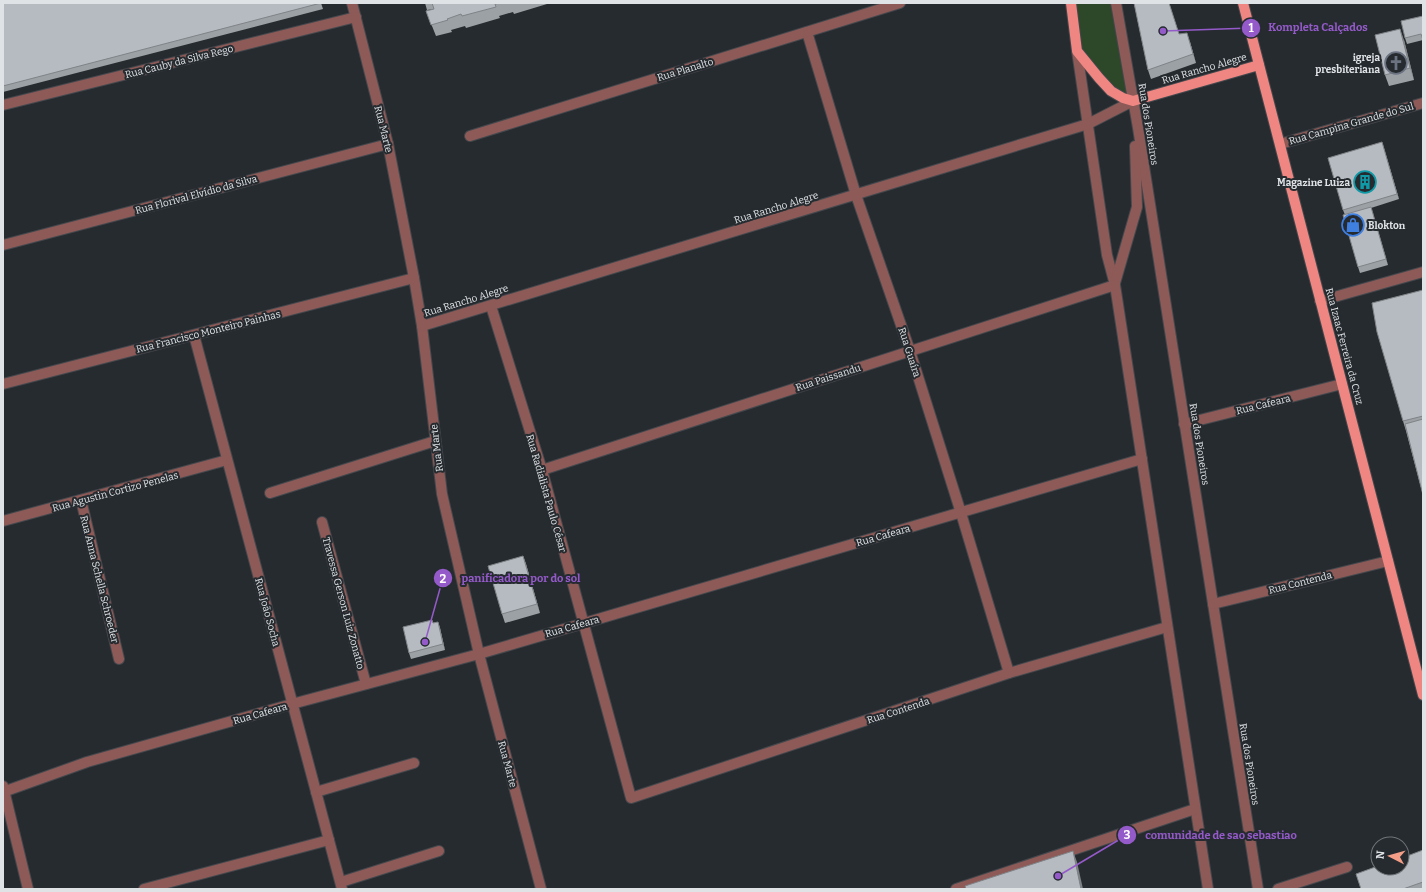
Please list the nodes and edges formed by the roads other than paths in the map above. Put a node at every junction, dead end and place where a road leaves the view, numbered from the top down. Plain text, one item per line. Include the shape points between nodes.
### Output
1 (352, 3) edge
2 (900, 3) edge
3 (1071, 3) edge
4 (1116, 3) edge
5 (1243, 3) edge
6 (356, 17) junction
7 (807, 32) junction
8 (1077, 51) junction
9 (1259, 65) junction
10 (1133, 101) junction
11 (1423, 103) edge
12 (3, 105) edge
13 (1088, 124) junction
14 (470, 136) dead end
15 (388, 144) junction
16 (1280, 144) junction
17 (856, 196) junction
18 (3, 245) edge
19 (1423, 272) edge
20 (414, 278) junction
21 (1115, 285) junction
22 (1320, 301) junction
23 (491, 306) junction
24 (422, 326) junction
25 (194, 334) junction
26 (910, 351) junction
27 (3, 384) edge
28 (1342, 384) junction
29 (1184, 424) junction
30 (435, 441) junction
31 (1142, 459) junction
32 (227, 460) junction
33 (542, 470) junction
34 (270, 493) dead end
35 (81, 500) junction
36 (961, 513) junction
37 (3, 522) edge
38 (322, 522) dead end
39 (1388, 561) junction
40 (1213, 604) junction
41 (583, 623) junction
42 (1167, 627) junction
43 (479, 654) junction
44 (120, 659) dead end
45 (1419, 666) edge
46 (1008, 673) junction
47 (366, 684) junction
48 (1423, 695) edge
49 (292, 704) junction
50 (414, 762) dead end
51 (3, 789) edge
52 (316, 792) junction
53 (631, 798) joint
54 (1196, 809) junction
55 (329, 840) junction
56 (439, 851) dead end
57 (1347, 867) dead end
58 (180, 884) edge
59 (341, 886) edge
60 (28, 889) edge
61 (144, 889) edge
62 (541, 889) edge
63 (956, 889) edge
64 (1208, 889) edge
65 (1258, 889) edge
66 (1278, 889) edge

1 - 6 street, Rua Marte
2 - 7 street, Rua Planalto
3 - 8 main road
4 - 10 street, Rua dos Pioneiros
5 - 9 main road, Rua Izaac Ferreira da Cruz
6 - 12 street, Rua Cauby da Silva Rego
6 - 15 street, Rua Marte
7 - 14 street, Rua Planalto
7 - 17 street, Rua Guaíra
8 - 10 main road via 1111,91
8 - 13 street
9 - 10 main road, Rua Rancho Alegre
9 - 16 main road, Rua Izaac Ferreira da Cruz
10 - 13 street, Rua Rancho Alegre
10 - 21 street via 1137,207
10 - 29 street, Rua dos Pioneiros
11 - 16 street, Rua Campina Grande do Sul
13 - 17 street, Rua Rancho Alegre
13 - 21 street via 1107,255
15 - 18 street, Rua Florival Elvídio da Silva
15 - 20 street, Rua Marte
16 - 22 main road, Rua Izaac Ferreira da Cruz
17 - 23 street, Rua Rancho Alegre
17 - 26 street, Rua Guaíra
19 - 22 street
20 - 24 street, Rua Marte
20 - 25 street, Rua Francisco Monteiro Painhas
21 - 26 street, Rua Paissandu
21 - 31 street
22 - 28 main road, Rua Izaac Ferreira da Cruz
23 - 24 street, Rua Rancho Alegre
23 - 33 street, Rua Radialista Paulo César
24 - 30 street, Rua Marte
25 - 27 street, Rua Francisco Monteiro Painhas
25 - 32 street, Rua João Socha
26 - 33 street, Rua Paissandu
26 - 36 street, Rua Guaíra
28 - 29 street, Rua Cafeara
28 - 39 main road, Rua Izaac Ferreira da Cruz
29 - 40 street, Rua dos Pioneiros
30 - 34 street
30 - 43 street, Rua Marte via 442,494
31 - 36 street, Rua Cafeara
31 - 42 street
32 - 35 street, Rua Agustin Cortizo Penelas
32 - 49 street, Rua João Socha
33 - 41 street, Rua Radialista Paulo César
35 - 37 street, Rua Agustin Cortizo Penelas
35 - 44 street, Rua Anna Schella Schroeder
36 - 41 street, Rua Cafeara
36 - 46 street, Rua Guaíra
38 - 47 street, Travessa Gerson Luiz Zonatto
39 - 40 street, Rua Contenda
39 - 45 main road, Rua Izaac Ferreira da Cruz
40 - 65 street, Rua dos Pioneiros
41 - 43 street, Rua Cafeara
41 - 53 street, Rua Radialista Paulo César
42 - 46 street, Rua Contenda
42 - 54 street
43 - 47 street, Rua Cafeara
43 - 62 street, Rua Marte
45 - 48 main road, Rua Izaac Ferreira da Cruz
46 - 53 street, Rua Contenda
47 - 49 street, Rua Cafeara
49 - 51 street, Rua Cafeara via 87,762
49 - 52 street, Rua João Socha
50 - 52 street
51 - 60 street
52 - 55 street, Rua João Socha
54 - 63 street
54 - 64 street
55 - 58 street
55 - 59 street, Rua João Socha
56 - 59 street
57 - 66 street
58 - 61 street

